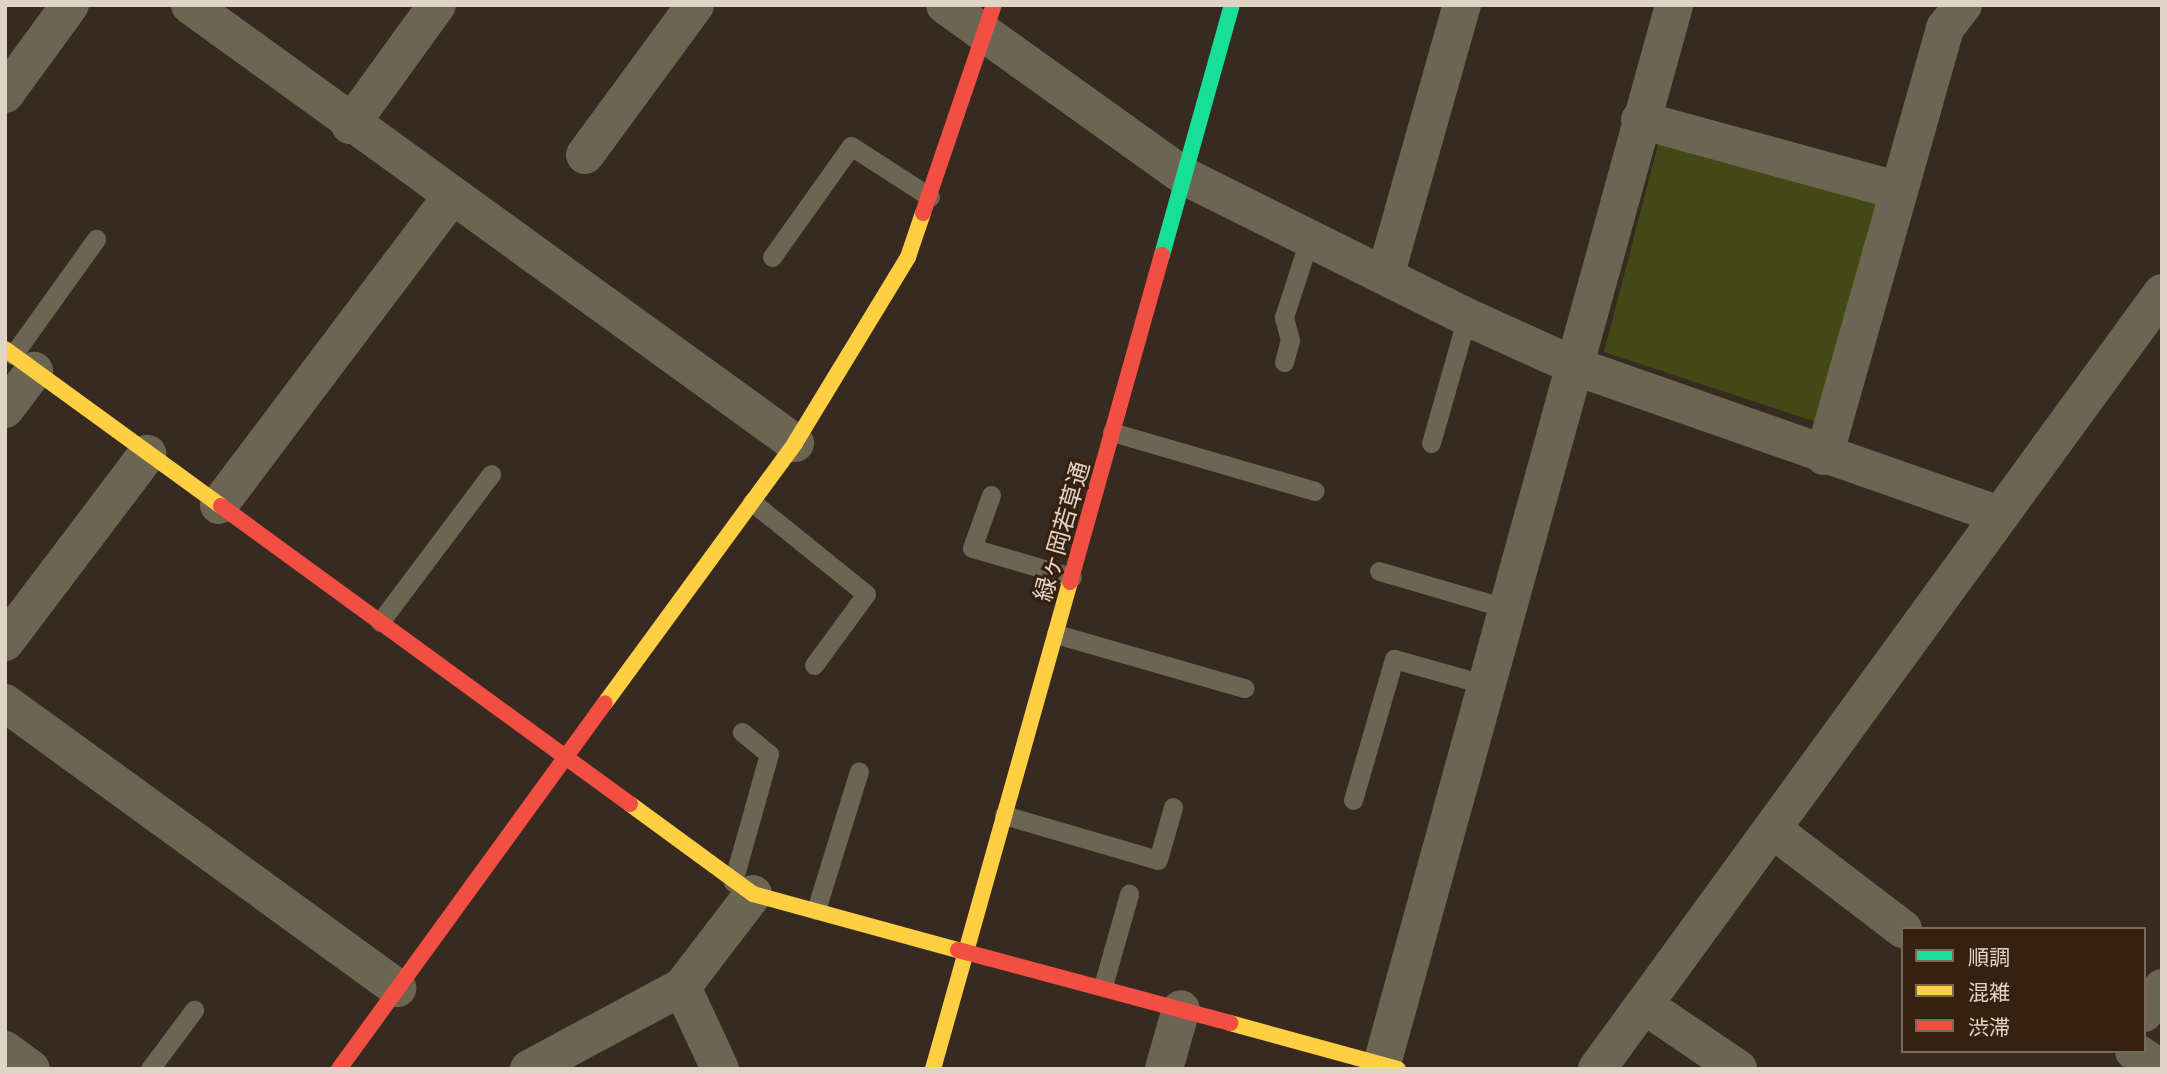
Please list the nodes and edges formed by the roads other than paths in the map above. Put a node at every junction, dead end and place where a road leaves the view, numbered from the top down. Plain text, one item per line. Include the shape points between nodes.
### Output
1 (70, 5) edge
2 (190, 5) edge
3 (437, 5) edge
4 (695, 5) edge
5 (945, 5) edge
6 (1232, 5) edge
7 (1462, 5) edge
8 (1674, 5) edge
9 (1963, 5) edge
10 (990, 21) edge
11 (5, 94) edge
12 (1640, 120) junction
13 (351, 125) junction
14 (585, 155) dead end
15 (1184, 176) junction
16 (1896, 191) junction
17 (930, 197) junction
18 (450, 199) junction
19 (1310, 237) junction
20 (96, 239) dead end
21 (772, 257) dead end
22 (1386, 273) junction
23 (2162, 293) edge
24 (1467, 317) junction
25 (17, 358) edge
26 (1284, 362) dead end
27 (1577, 367) junction
28 (5, 409) edge
29 (1112, 432) junction
30 (795, 443) junction
31 (1431, 443) dead end
32 (147, 454) junction
33 (1824, 456) junction
34 (491, 474) dead end
35 (1315, 491) dead end
36 (991, 495) dead end
37 (752, 502) junction
38 (219, 505) junction
39 (2000, 515) junction
40 (1379, 571) dead end
41 (1072, 577) junction
42 (1509, 609) junction
43 (380, 622) junction
44 (1056, 634) junction
45 (5, 642) edge
46 (814, 665) dead end
47 (1488, 685) junction
48 (1244, 688) dead end
49 (5, 703) edge
50 (742, 732) dead end
51 (566, 758) junction
52 (859, 771) dead end
53 (1353, 800) dead end
54 (1173, 807) dead end
55 (1004, 815) junction
56 (1772, 829) junction
57 (743, 888) junction
58 (1129, 894) dead end
59 (816, 910) junction
60 (1901, 927) edge
61 (967, 948) junction
62 (1103, 986) junction
63 (397, 988) junction
64 (682, 988) junction
65 (2162, 988) edge
66 (1644, 1005) junction
67 (1181, 1009) junction
68 (194, 1010) dead end
69 (2146, 1010) edge
70 (5, 1050) edge
71 (2137, 1053) edge
72 (1329, 1059) edge
73 (1390, 1066) edge
74 (31, 1069) edge
75 (149, 1069) edge
76 (339, 1069) edge
77 (528, 1069) edge
78 (719, 1069) edge
79 (933, 1069) edge
80 (1164, 1069) edge
81 (1597, 1069) edge
82 (1738, 1069) edge
83 (2162, 1069) edge

1 - 11 street
2 - 13 street
3 - 13 street
4 - 14 street
5 - 10 street
6 - 15 street, 緑ヶ岡若草通
7 - 22 street
8 - 12 street
9 - 16 street via 1945,27
10 - 15 street
10 - 17 street
12 - 16 street
12 - 27 street
13 - 18 street
15 - 19 street
15 - 29 street, 緑ヶ岡若草通
16 - 33 street
17 - 21 lane via 851,146
17 - 30 street via 908,257
18 - 30 street
18 - 38 street
19 - 22 street
19 - 26 lane via 1284,317 1290,340
20 - 25 lane
22 - 24 street
23 - 39 street
24 - 27 street
24 - 31 lane
25 - 28 street
25 - 32 street
27 - 33 street
27 - 42 street
29 - 35 lane
29 - 41 street, 緑ヶ岡若草通
30 - 37 street
32 - 38 street
32 - 45 street
33 - 39 street
34 - 43 lane
36 - 41 lane via 972,548
37 - 46 lane via 866,594
37 - 51 street
38 - 43 street
39 - 56 street
40 - 42 lane
41 - 44 street, 緑ヶ岡若草通
42 - 47 street
43 - 51 street
44 - 48 lane
44 - 55 street, 緑ヶ岡若草通
47 - 53 lane via 1394,659
47 - 73 street
49 - 63 street
50 - 57 lane via 769,754
51 - 57 street
51 - 63 street
52 - 59 lane
54 - 55 lane via 1158,860
55 - 61 street, 緑ヶ岡若草通
56 - 60 street
56 - 66 street
57 - 59 street
57 - 64 street
58 - 62 lane
59 - 61 street
61 - 62 street
61 - 79 street, 緑ヶ岡若草通
62 - 67 street
63 - 76 street
64 - 77 street
64 - 78 street
65 - 69 street
66 - 81 street
66 - 82 street
67 - 72 street
67 - 80 street
68 - 75 lane
70 - 74 street
71 - 83 street
72 - 73 street

